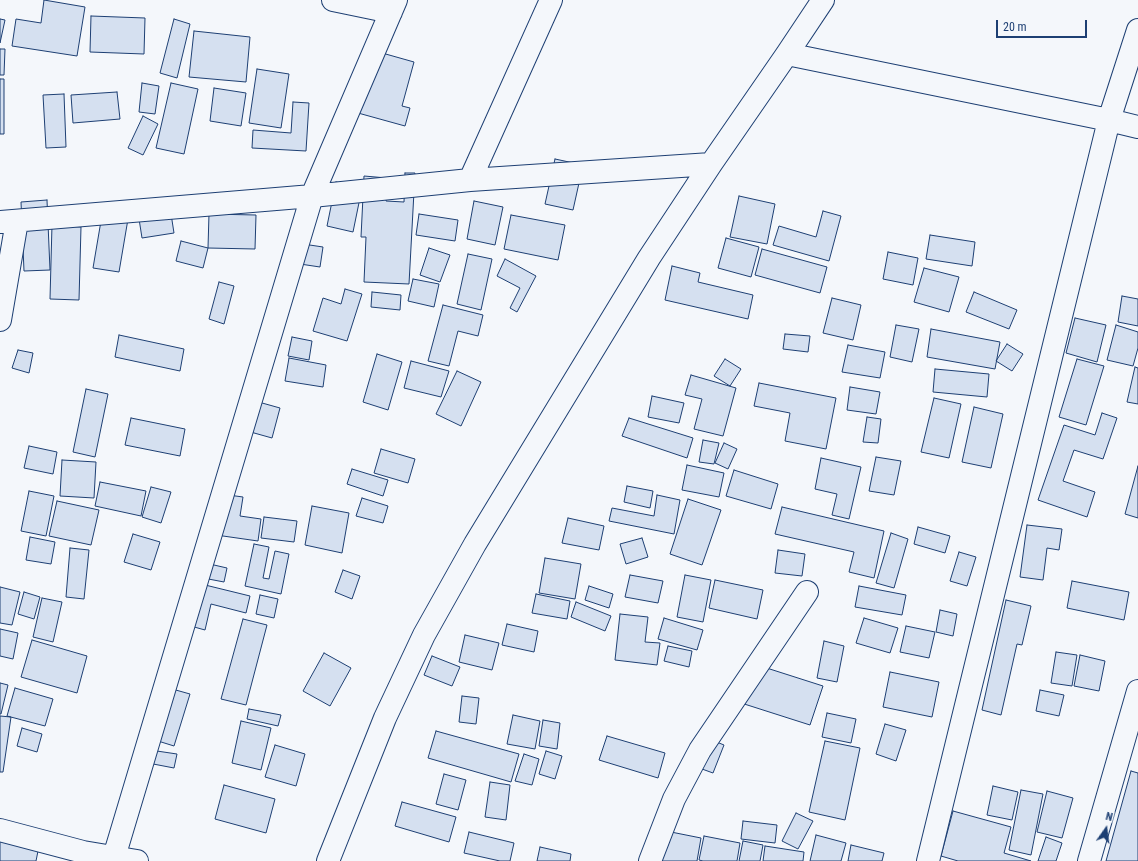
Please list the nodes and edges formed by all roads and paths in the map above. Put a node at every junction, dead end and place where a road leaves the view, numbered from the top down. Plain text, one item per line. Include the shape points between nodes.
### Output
1 (333, 0) edge
2 (551, 0) edge
3 (823, 0) edge
4 (393, 6) edge
5 (1138, 30) edge
6 (788, 54) junction
7 (1109, 120) junction
8 (1138, 127) edge
9 (711, 164) junction
10 (470, 180) junction
11 (312, 196) junction
12 (9, 222) edge
13 (0, 320) edge
14 (807, 592) dead end
15 (1138, 691) edge
16 (0, 830) edge
17 (82, 857) edge
18 (114, 857) junction
19 (137, 861) edge
20 (328, 861) edge
21 (650, 861) edge
22 (928, 861) edge
23 (1089, 861) edge

1 - 4 street
2 - 10 street
3 - 6 street
4 - 11 street
5 - 7 street
6 - 7 street
6 - 9 street
7 - 8 street
7 - 22 street
9 - 10 street
9 - 20 street via 637,278 475,544 424,634 385,718
10 - 11 street
11 - 12 street
11 - 18 street
12 - 13 street
14 - 21 street via 700,750 674,799
15 - 23 street
16 - 17 street
17 - 18 street
18 - 19 street

